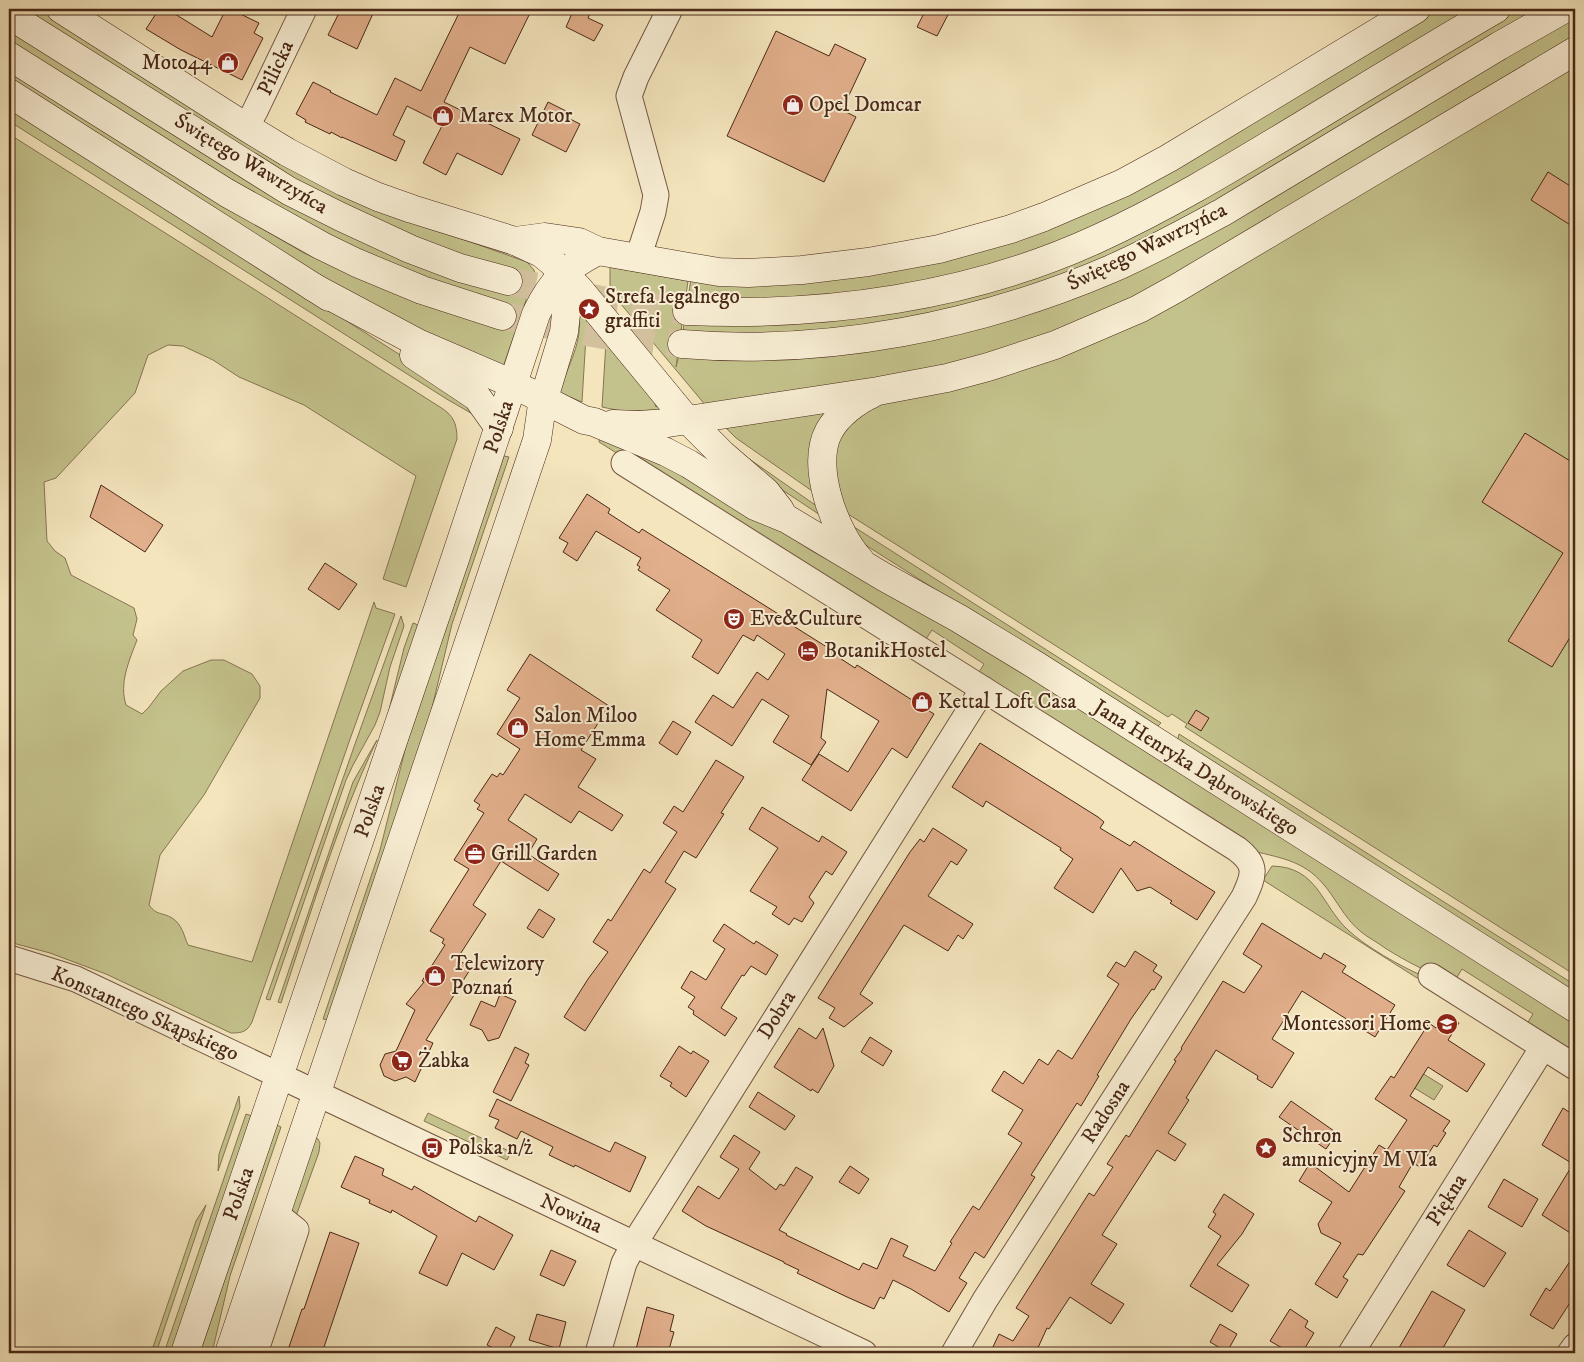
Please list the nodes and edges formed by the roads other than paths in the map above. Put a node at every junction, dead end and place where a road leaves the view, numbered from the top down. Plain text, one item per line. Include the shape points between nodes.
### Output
1 (61, 9) edge
2 (304, 9) edge
3 (670, 9) edge
4 (1416, 9) edge
5 (1496, 9) edge
6 (1564, 9) edge
7 (9, 15) edge
8 (1575, 51) edge
9 (9, 56) edge
10 (9, 93) edge
11 (246, 127) junction
12 (515, 241) junction
13 (598, 251) junction
14 (638, 258) junction
15 (563, 273) junction
16 (508, 281) tunnel mouth
17 (314, 287) junction
18 (687, 311) tunnel mouth
19 (502, 316) tunnel mouth
20 (682, 344) tunnel mouth
21 (513, 384) junction
22 (878, 391) junction
23 (544, 399) junction
24 (688, 420) junction
25 (589, 421) junction
26 (499, 428) junction
27 (538, 440) junction
28 (624, 463) dead end
29 (787, 519) junction
30 (868, 568) junction
31 (983, 690) junction
32 (9, 958) edge
33 (1431, 976) dead end
34 (1575, 1008) edge
35 (1543, 1047) junction
36 (1575, 1067) edge
37 (279, 1075) junction
38 (316, 1093) junction
39 (286, 1222) junction
40 (634, 1244) junction
41 (1575, 1346) edge
42 (185, 1353) edge
43 (229, 1353) edge
44 (255, 1353) edge
45 (598, 1353) edge
46 (864, 1353) edge
47 (954, 1353) edge
48 (1351, 1353) edge
49 (1570, 1353) edge

1 - 11 main road
2 - 11 street, Pilicka
3 - 14 street via 629,96 656,195
4 - 14 main road via 1148,170 1094,197 1011,229 888,259 779,272 719,272
5 - 18 main road, Świętego Wawrzyńca via 1212,180 1070,250 986,279 886,300 785,311
6 - 20 main road, Świętego Wawrzyńca via 1223,212 1112,269 1055,291 942,324 835,342 762,346
7 - 16 main road, Świętego Wawrzyńca via 289,191 410,249 460,268
8 - 22 main road via 1220,264 1139,309 1055,345 988,367
9 - 19 main road, Świętego Wawrzyńca via 227,193 322,246 422,290
10 - 17 main road
11 - 12 main road via 287,152 378,197
12 - 13 main road via 545,237 579,242
12 - 15 main road, Jana Henryka Dąbrowskiego via 541,254
13 - 14 main road
13 - 15 main road, Polska
15 - 21 main road, Polska via 536,314
15 - 23 main road, Polska via 564,332
15 - 24 main road, Jana Henryka Dąbrowskiego
17 - 21 main road, Jana Henryka Dąbrowskiego via 418,343
17 - 26 main road via 477,398
21 - 23 main road, Jana Henryka Dąbrowskiego
21 - 26 main road, Polska
22 - 24 main road
22 - 30 main road via 841,416 830,430 823,451 823,478 836,522 847,544
23 - 25 main road, Jana Henryka Dąbrowskiego
23 - 27 main road, Polska
24 - 25 main road via 639,425
24 - 29 main road, Jana Henryka Dąbrowskiego via 766,492
25 - 27 main road
25 - 29 main road, Jana Henryka Dąbrowskiego via 666,452 755,506
26 - 37 main road, Polska
27 - 38 main road, Polska
28 - 31 street
29 - 30 main road, Jana Henryka Dąbrowskiego
30 - 34 main road, Jana Henryka Dąbrowskiego via 1037,666
31 - 40 street, Dobra
31 - 47 street, Radosna via 1237,849 1249,859 1252,876 1244,897
32 - 37 street, Konstantego Skąpskiego via 76,979
33 - 35 street
35 - 36 street
35 - 48 street, Piękna
37 - 38 street, Nowina
37 - 42 main road, Polska
38 - 39 main road, Polska
38 - 40 street, Nowina
39 - 43 main road, Polska
39 - 44 street, Polska
40 - 45 street, Dobra via 624,1263
40 - 46 street, Nowina
41 - 49 street

